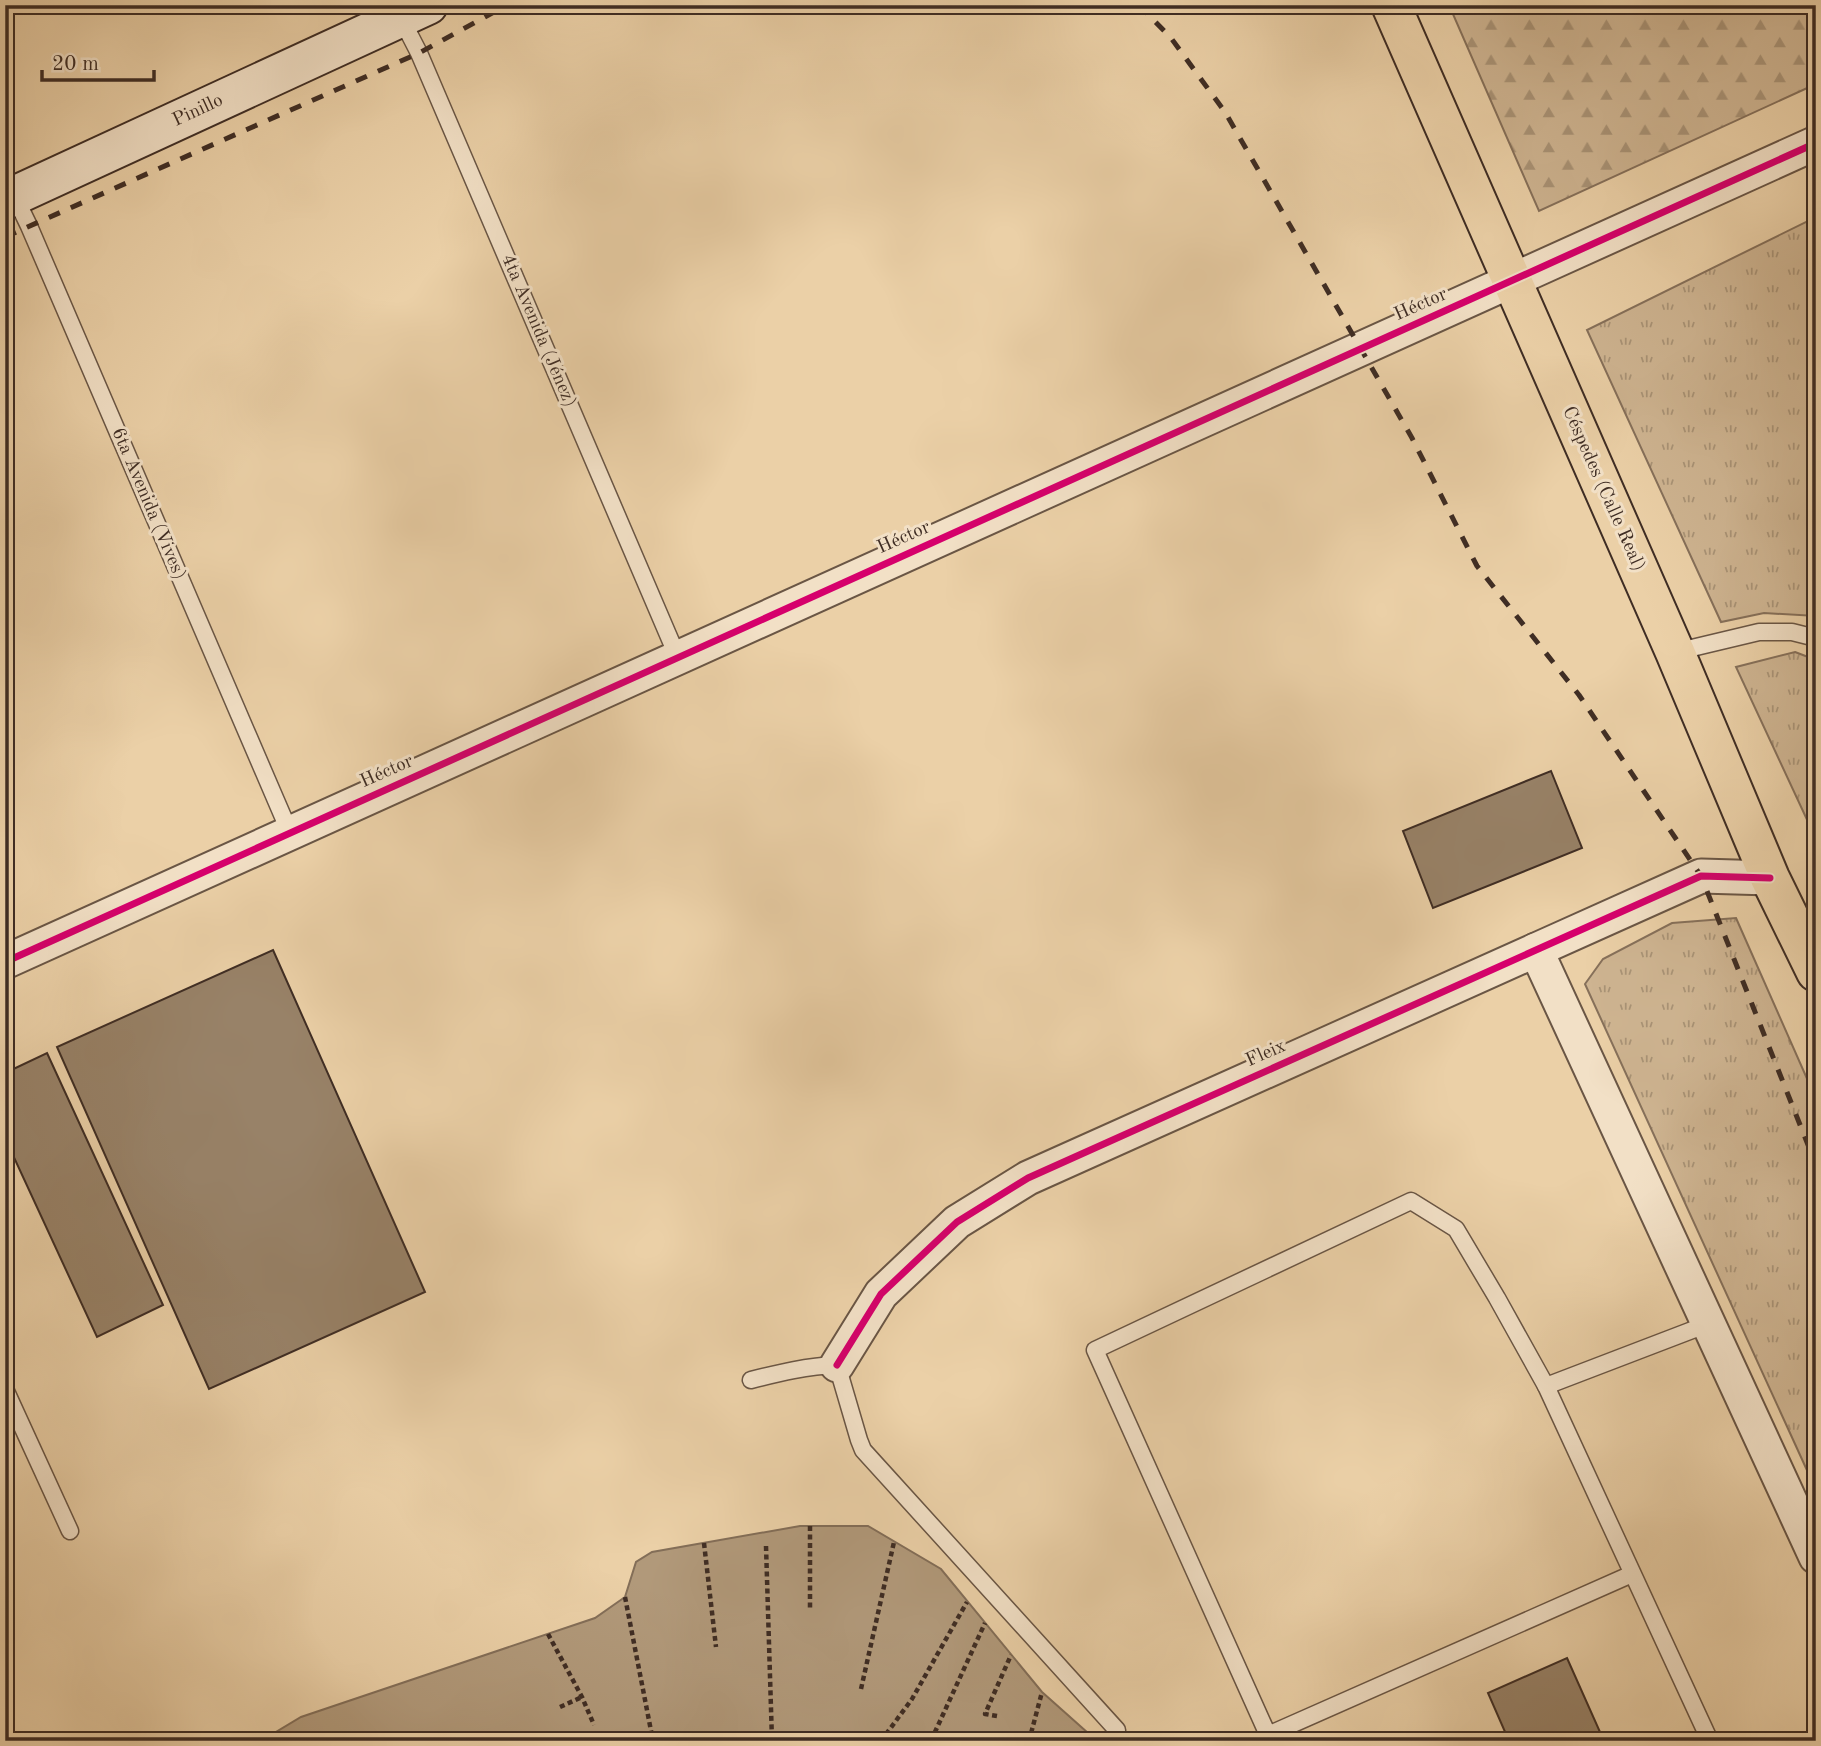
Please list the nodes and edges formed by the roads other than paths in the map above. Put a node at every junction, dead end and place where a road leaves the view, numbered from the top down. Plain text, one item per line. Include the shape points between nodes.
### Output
1 (1391, 5) edge
2 (408, 9) edge
3 (1816, 143) edge
4 (8, 190) edge
5 (1511, 281) junction
6 (1816, 638) edge
7 (1675, 652) junction
8 (678, 657) junction
9 (290, 833) junction
10 (1770, 878) junction
11 (1536, 950) junction
12 (5, 962) edge
13 (1816, 972) edge
14 (1708, 1324) junction
15 (836, 1365) junction
16 (751, 1380) dead end
17 (1546, 1386) junction
18 (5, 1389) edge
19 (70, 1531) dead end
20 (1816, 1557) edge
21 (1632, 1574) junction
22 (1117, 1730) dead end
23 (1710, 1741) edge

1 - 5 main road, Céspedes (Calle Real)
2 - 4 main road, Pinillo
2 - 8 lane, 4ta Avenida (Jénez) via 419,53
3 - 5 street, Héctor
4 - 9 lane, 6ta Avenida (Vives) via 29,226
5 - 7 main road, Céspedes (Calle Real)
5 - 8 street, Héctor
6 - 7 lane via 1759,632
7 - 10 main road, Céspedes (Calle Real)
8 - 9 street, Héctor
9 - 12 street, Héctor
10 - 11 street, Fleix via 1701,876
10 - 13 main road, Céspedes (Calle Real)
11 - 14 street
11 - 15 street, Fleix via 1028,1178 957,1222 881,1294
14 - 17 lane
14 - 20 street
15 - 16 lane via 793,1369
15 - 22 lane via 863,1450
17 - 21 lane
17 - 21 lane via 1456,1229 1411,1201 1095,1350 1268,1735
18 - 19 lane
21 - 23 lane

